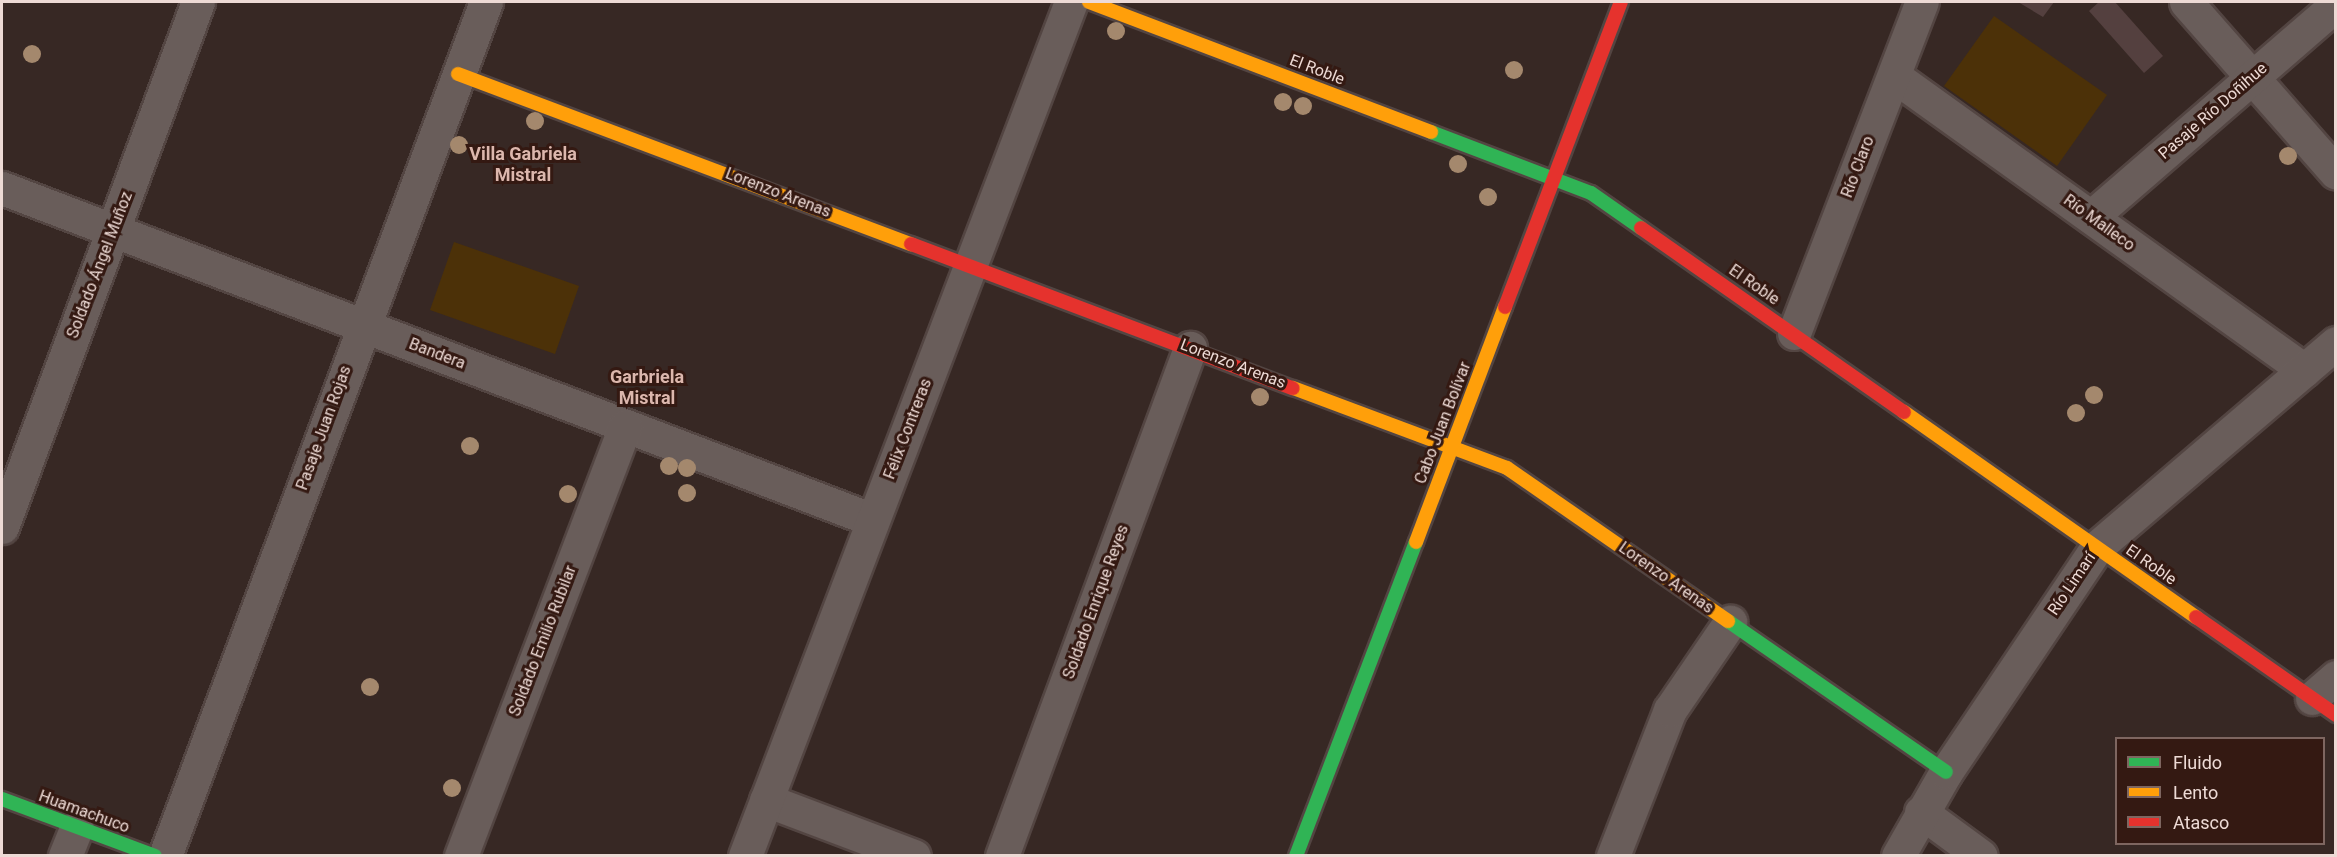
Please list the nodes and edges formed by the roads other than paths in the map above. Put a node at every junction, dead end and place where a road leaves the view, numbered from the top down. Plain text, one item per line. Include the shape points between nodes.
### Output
1 (198, 2) edge
2 (486, 2) edge
3 (1071, 2) edge
4 (1089, 2) edge
5 (1621, 2) edge
6 (1922, 2) edge
7 (2186, 2) edge
8 (2336, 5) edge
9 (458, 74) junction
10 (1893, 76) junction
11 (2251, 77) junction
12 (2336, 173) edge
13 (1554, 177) junction
14 (2, 188) edge
15 (2091, 217) junction
16 (113, 231) junction
17 (970, 266) junction
18 (362, 326) junction
19 (1794, 333) junction
20 (2336, 343) edge
21 (1190, 348) junction
22 (2304, 370) junction
23 (626, 426) junction
24 (1452, 446) junction
25 (873, 520) junction
26 (2, 527) edge
27 (2097, 547) junction
28 (1730, 622) junction
29 (2328, 697) edge
30 (1946, 772) junction
31 (2, 799) edge
32 (766, 800) junction
33 (1921, 812) junction
34 (71, 841) edge
35 (154, 855) edge
36 (165, 855) edge
37 (461, 855) edge
38 (745, 855) edge
39 (914, 855) edge
40 (1002, 855) edge
41 (1296, 855) edge
42 (1613, 855) edge
43 (1898, 855) edge
44 (1981, 855) edge

1 - 16 street, Soldado Ángel Muñoz
2 - 9 street, Pasaje Juan Rojas
3 - 17 street, Félix Contreras
4 - 13 street, El Roble
5 - 13 street, Cabo Juan Bolívar
6 - 10 street, Río Claro
7 - 11 street
8 - 11 street, Pasaje Río Doñihue
9 - 17 street, Lorenzo Arenas
9 - 18 street, Pasaje Juan Rojas
10 - 15 street, Río Malleco
10 - 19 street, Río Claro
11 - 12 street
11 - 15 street, Pasaje Río Doñihue
13 - 19 street, El Roble via 1615,208
13 - 24 street, Cabo Juan Bolívar
14 - 16 street, Bandera
15 - 22 street, Río Malleco
16 - 18 street, Bandera
16 - 26 street, Soldado Ángel Muñoz
17 - 21 street, Lorenzo Arenas
17 - 25 street, Félix Contreras
18 - 23 street, Bandera
18 - 36 street, Pasaje Juan Rojas
19 - 27 street, El Roble
20 - 22 street, Río Limarí
21 - 24 street, Lorenzo Arenas
21 - 40 street, Soldado Enrique Reyes
22 - 27 street, Río Limarí
23 - 25 street, Bandera
23 - 37 street, Soldado Emilio Rubilar
24 - 28 street, Lorenzo Arenas via 1506,468
24 - 41 street, Cabo Juan Bolívar
25 - 32 street, Félix Contreras
27 - 29 street, El Roble
27 - 30 street, Río Limarí
28 - 30 street, Lorenzo Arenas
28 - 42 street via 1670,710
30 - 33 street, Río Limarí
31 - 34 street, Huamachuco
32 - 38 street, Félix Contreras
32 - 39 street
33 - 43 street, Río Limarí
33 - 44 street
34 - 35 street, Huamachuco

